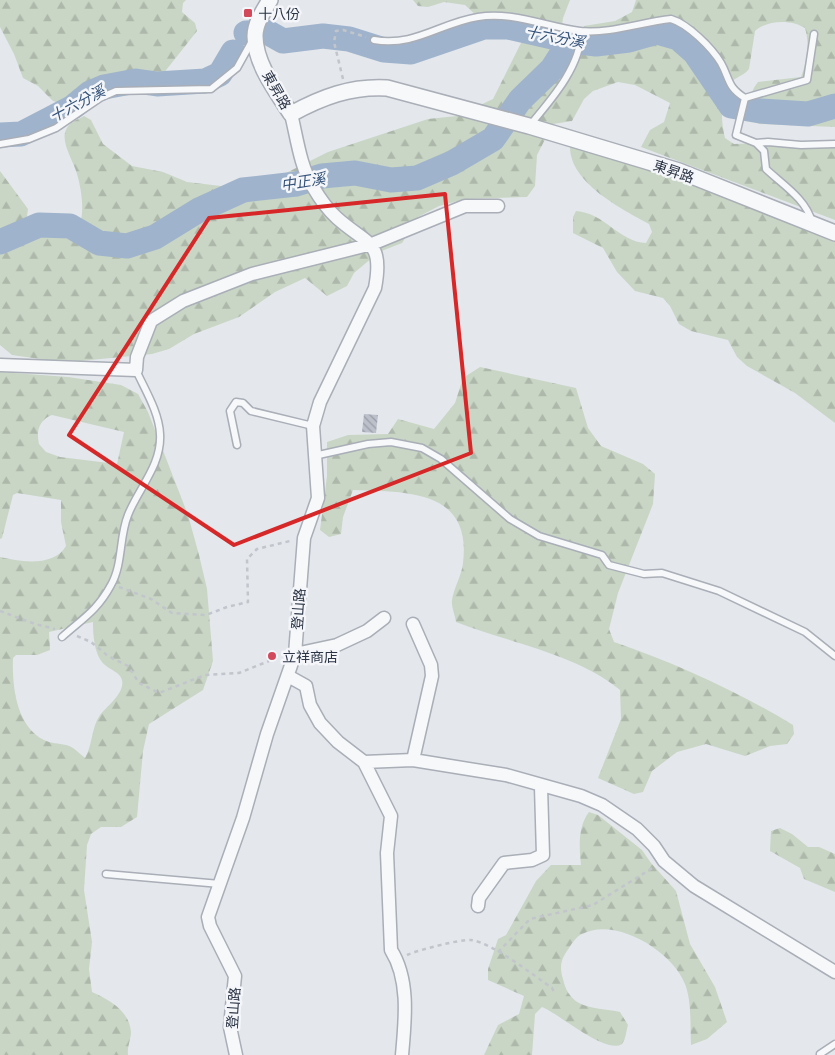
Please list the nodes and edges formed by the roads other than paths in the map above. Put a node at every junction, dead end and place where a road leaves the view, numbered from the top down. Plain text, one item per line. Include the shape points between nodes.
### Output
1 (270, 0) edge
2 (581, 31) junction
3 (814, 34) dead end
4 (255, 35) junction
5 (374, 40) road end
6 (745, 98) junction
7 (291, 114) junction
8 (529, 126) junction
9 (756, 143) junction
10 (0, 144) edge
11 (835, 144) edge
12 (498, 206) dead end
13 (813, 224) junction
14 (835, 233) edge
15 (372, 244) junction
16 (0, 365) edge
17 (136, 370) junction
18 (313, 426) junction
19 (238, 445) dead end
20 (313, 456) junction
21 (384, 618) dead end
22 (413, 624) dead end
23 (65, 635) road end
24 (294, 654) junction
25 (835, 656) edge
26 (288, 676) junction
27 (413, 760) junction
28 (364, 762) junction
29 (541, 786) junction
30 (106, 874) dead end
31 (221, 884) junction
32 (478, 906) dead end
33 (835, 972) edge
34 (835, 1044) edge
35 (820, 1054) dead end
36 (236, 1055) edge
37 (402, 1055) edge

1 - 4 street
2 - 5 lane via 519,19 486,17 462,21 409,40 391,43
2 - 6 lane via 629,27 654,21 680,22 720,63 733,91
2 - 8 lane via 581,43 559,90
3 - 6 lane via 807,80
4 - 7 street, 東昇路 via 259,56
4 - 10 lane via 236,68 212,89 116,91 56,128
6 - 9 lane via 736,134
7 - 8 street, 東昇路 via 346,90 387,88
7 - 15 street via 305,171 312,185 326,207
8 - 13 street, 東昇路 via 679,171
9 - 11 lane
9 - 13 lane via 764,150 766,169 809,210
12 - 15 street via 465,206
13 - 14 street, 東昇路
15 - 17 street via 252,274 183,301 151,321 137,358
15 - 18 street, 登山路 via 378,260 374,288 320,402
16 - 17 street
17 - 23 lane via 156,413 160,434 158,454 144,488 128,514 112,584 92,613
18 - 19 lane via 251,411 243,403 236,402 230,411
18 - 20 street, 登山路
20 - 24 street, 登山路 via 318,498 304,538
20 - 25 lane via 391,442 422,448 442,459 510,520 539,536 602,555 609,565 644,574 662,573 719,591 805,632
21 - 24 street via 367,631 337,645
22 - 27 street via 432,676
24 - 26 street, 登山路
26 - 28 street via 306,686 310,705 320,723
26 - 31 street, 登山路
27 - 28 street
27 - 29 street via 506,775
28 - 37 street via 391,816 387,853 390,950 397,959 404,991
29 - 32 street via 543,855 532,860 504,863
29 - 33 street via 602,805 638,829 664,861 694,886
30 - 31 lane
31 - 36 street, 登山路 via 208,917 235,976 230,1027
34 - 35 lane

